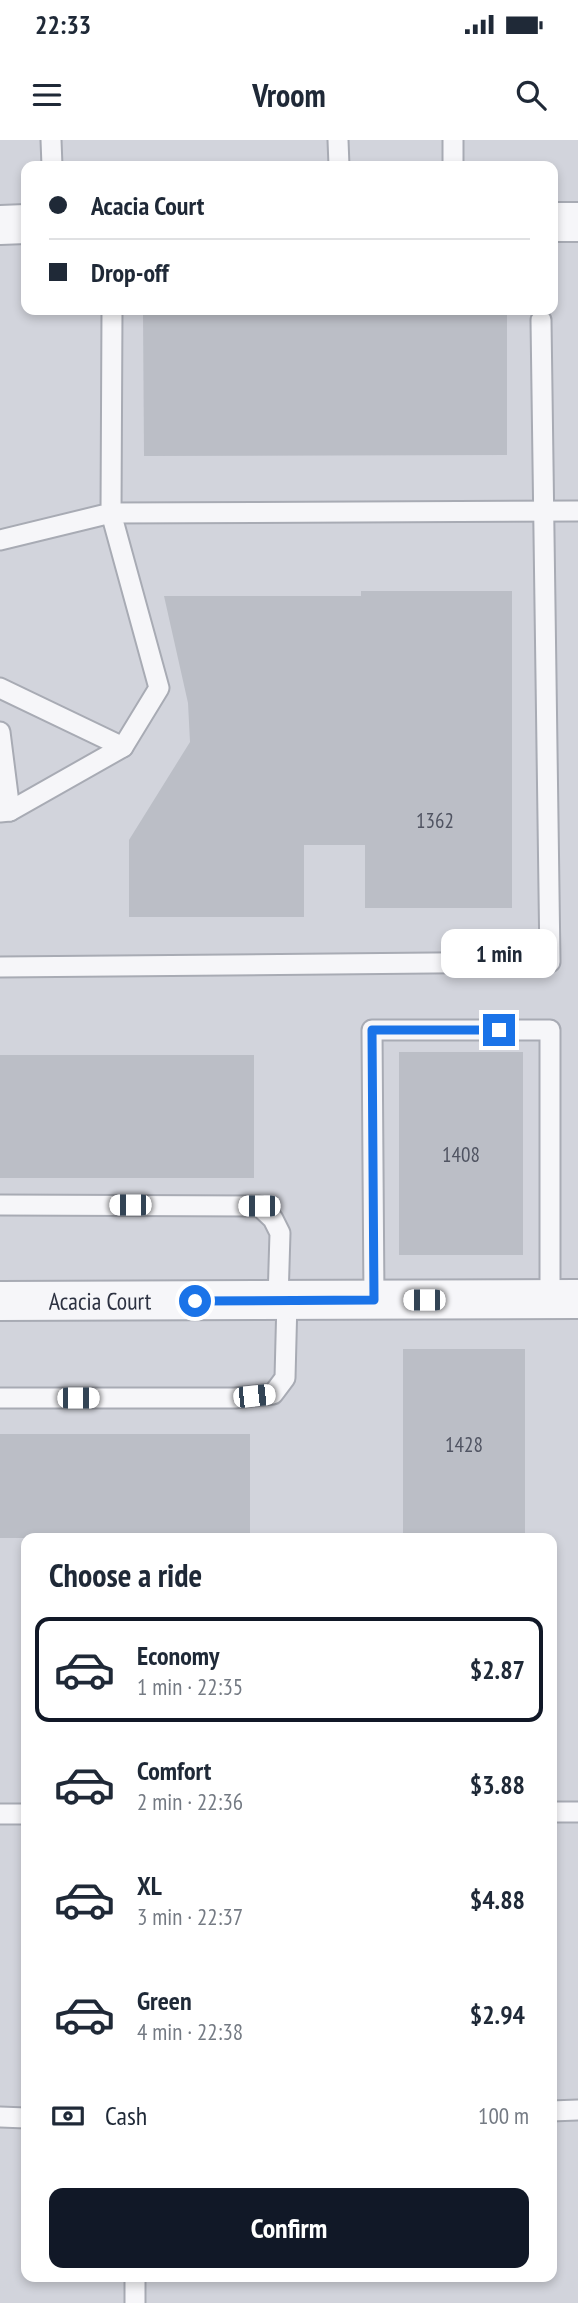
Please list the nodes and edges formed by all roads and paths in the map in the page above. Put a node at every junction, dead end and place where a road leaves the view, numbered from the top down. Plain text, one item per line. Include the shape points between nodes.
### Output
1 (51, 140) edge
2 (338, 140) edge
3 (453, 140) edge
4 (52, 161) edge
5 (339, 161) edge
6 (453, 161) edge
7 (558, 222) edge
8 (578, 222) edge
9 (0, 225) edge
10 (21, 225) edge
11 (112, 315) edge
12 (541, 320) dead end
13 (578, 510) edge
14 (543, 511) junction
15 (111, 513) junction
16 (0, 540) edge
17 (0, 688) edge
18 (0, 732) edge
19 (123, 747) junction
20 (5, 812) edge
21 (0, 967) edge
22 (0, 1205) edge
23 (564, 1299) edge
24 (283, 1300) junction
25 (374, 1300) junction
26 (0, 1301) edge
27 (0, 1398) edge
28 (557, 1812) edge
29 (578, 1812) edge
30 (0, 1814) edge
31 (21, 1814) edge
32 (578, 2110) edge
33 (557, 2111) edge
34 (0, 2118) edge
35 (21, 2118) edge
36 (135, 2282) edge
37 (135, 2303) edge

1 - 4 lane
2 - 5 lane
3 - 6 lane
7 - 8 street
9 - 10 street
11 - 15 lane
12 - 14 lane
13 - 14 lane
14 - 15 lane
14 - 21 lane via 550,962
15 - 16 lane
15 - 19 lane via 159,688
17 - 19 lane
18 - 20 lane
19 - 20 lane
22 - 24 lane via 259,1206 280,1233
23 - 25 street, Acacia Court
23 - 25 lane via 550,1030 372,1030
24 - 25 street, Acacia Court
24 - 26 street, Acacia Court
24 - 27 lane via 285,1378 273,1394
28 - 29 lane
30 - 31 lane
32 - 33 lane
34 - 35 lane
36 - 37 lane

